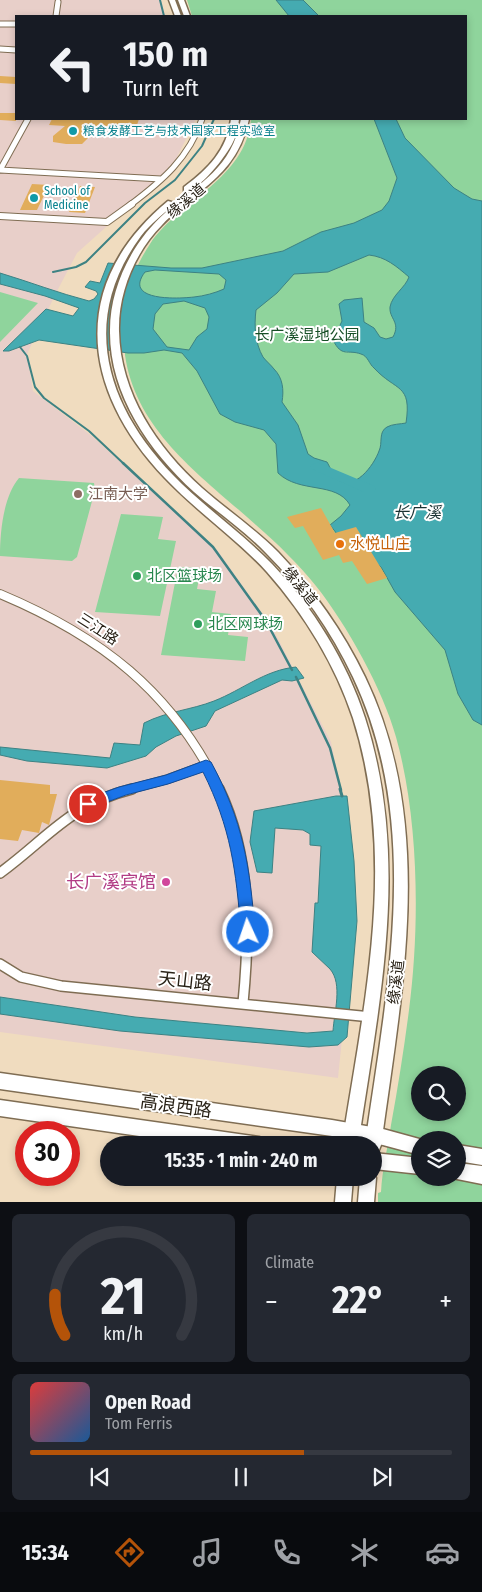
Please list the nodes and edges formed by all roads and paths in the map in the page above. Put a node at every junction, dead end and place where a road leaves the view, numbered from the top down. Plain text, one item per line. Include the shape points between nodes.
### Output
1 (172, 0) edge
2 (181, 0) edge
3 (58, 2) dead end
4 (56, 15) edge
5 (178, 15) edge
6 (187, 15) edge
7 (0, 24) edge
8 (15, 24) edge
9 (0, 49) edge
10 (15, 50) edge
11 (27, 120) edge
12 (202, 120) edge
13 (235, 120) edge
14 (245, 120) edge
15 (0, 170) edge
16 (161, 179) junction
17 (0, 216) edge
18 (0, 594) edge
19 (206, 765) junction
20 (0, 873) edge
21 (0, 964) edge
22 (243, 1003) junction
23 (365, 1017) junction
24 (0, 1082) edge
25 (0, 1108) edge
26 (196, 1136) edge
27 (338, 1136) edge
28 (351, 1136) edge
29 (374, 1136) edge
30 (382, 1141) edge
31 (411, 1146) edge
32 (466, 1154) edge
33 (482, 1157) edge
34 (382, 1162) edge
35 (411, 1165) edge
36 (466, 1173) edge
37 (482, 1175) edge
38 (344, 1186) edge
39 (367, 1186) edge
40 (343, 1202) edge
41 (366, 1202) edge

1 - 5 main road
2 - 6 main road
3 - 4 street
7 - 8 street
9 - 10 street
11 - 15 street
12 - 16 street via 190,150
13 - 23 main road, 缘溪道 via 230,143 216,164 142,228 121,261 108,294 101,346 108,377 122,413 141,445 181,489 250,547 271,571 312,624 346,686 370,757 379,803 383,891 379,951
14 - 29 main road, 缘溪道 via 239,144 227,164 159,224 140,247 122,284 114,331 124,384 151,438 198,490 260,540 323,614 367,695 386,751 401,851 401,929
15 - 16 street
16 - 17 street via 107,222
18 - 19 street, 三江路 via 47,614 114,656 168,708
19 - 20 street via 88,804 50,830 32,849
19 - 22 street via 222,798 244,877 248,939
21 - 22 street, 天山路 via 29,981
22 - 23 street, 天山路
23 - 28 main road, 缘溪道
24 - 27 main road, 高浪西路
25 - 26 main road, 高浪西路
30 - 31 main road, 高浪西路
32 - 33 main road
34 - 35 main road
36 - 37 main road
38 - 40 main road
39 - 41 main road

